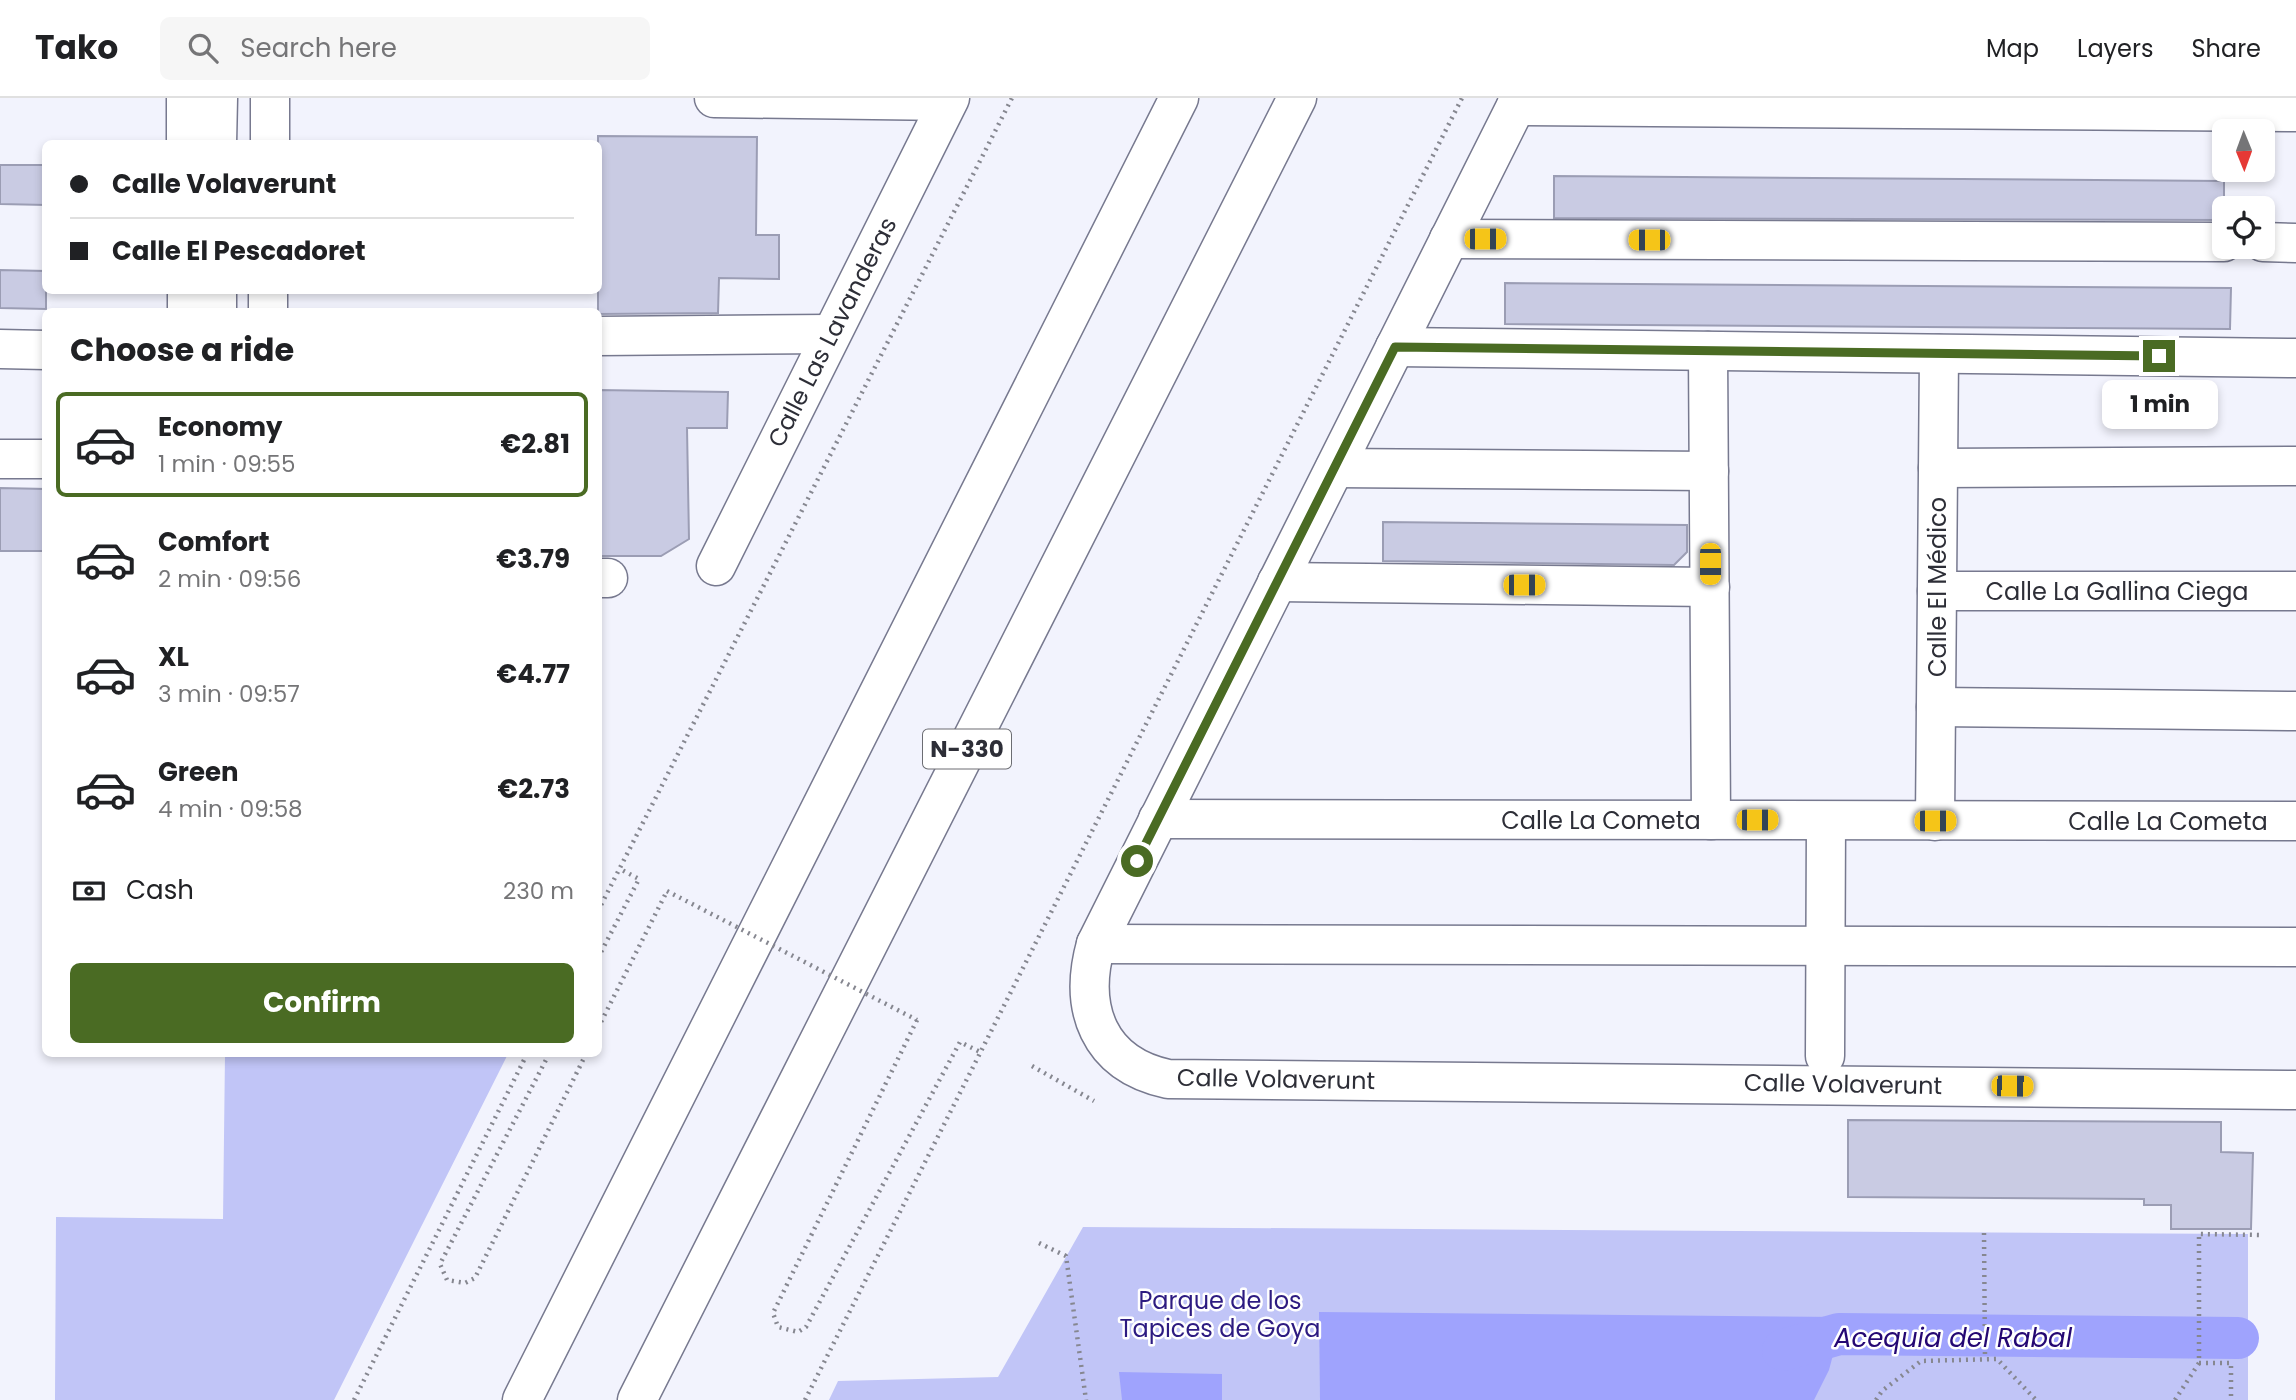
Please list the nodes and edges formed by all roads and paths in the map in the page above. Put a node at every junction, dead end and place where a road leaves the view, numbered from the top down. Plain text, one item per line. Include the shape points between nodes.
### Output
1 (186, 98) edge
2 (218, 98) edge
3 (270, 98) edge
4 (715, 98) edge
5 (1012, 98) edge
6 (1180, 98) edge
7 (1297, 98) edge
8 (1462, 98) edge
9 (949, 100) edge
10 (1518, 102) edge
11 (2296, 112) edge
12 (186, 140) edge
13 (217, 140) edge
14 (270, 140) edge
15 (1450, 239) junction
16 (2212, 242) edge
17 (2275, 243) edge
18 (2296, 243) edge
19 (0, 328) edge
20 (42, 328) edge
21 (831, 334) junction
22 (602, 336) edge
23 (1395, 347) junction
24 (0, 349) edge
25 (42, 350) edge
26 (1708, 351) junction
27 (1939, 354) junction
28 (2296, 358) edge
29 (0, 458) edge
30 (42, 459) edge
31 (2296, 466) edge
32 (1335, 468) junction
33 (1938, 468) junction
34 (1709, 471) junction
35 (716, 566) dead end
36 (1277, 582) junction
37 (1710, 587) junction
38 (1937, 591) junction
39 (2296, 591) edge
40 (1936, 706) junction
41 (2296, 711) edge
42 (1158, 819) junction
43 (1712, 820) junction
44 (1826, 821) junction
45 (1935, 821) junction
46 (2296, 821) edge
47 (620, 869) junction
48 (602, 903) edge
49 (1096, 944) junction
50 (1825, 946) junction
51 (2296, 947) edge
52 (602, 950) edge
53 (602, 1020) edge
54 (981, 1052) junction
55 (1825, 1056) dead end
56 (526, 1057) edge
57 (547, 1057) edge
58 (585, 1057) edge
59 (1032, 1066) dead end
60 (2296, 1090) edge
61 (1094, 1101) dead end
62 (1984, 1233) dead end
63 (2260, 1235) dead end
64 (1039, 1242) dead end
65 (1985, 1359) junction
66 (2199, 1363) junction
67 (354, 1400) edge
68 (522, 1400) edge
69 (637, 1400) edge
70 (805, 1400) edge
71 (1086, 1400) edge
72 (1876, 1400) edge
73 (2036, 1400) edge
74 (2175, 1400) edge
75 (2231, 1400) edge

1 - 12 main road
2 - 13 main road
3 - 14 main road
4 - 9 main road
5 - 47 path
6 - 68 main road
7 - 69 main road, N-330
8 - 54 path
9 - 21 main road, Calle Las Lavanderas
10 - 11 main road
10 - 15 main road, Calle Volaverunt
15 - 16 main road
15 - 23 main road, Calle Volaverunt
17 - 18 main road
19 - 20 main road
21 - 22 main road
21 - 35 main road, Calle Las Lavanderas
23 - 26 main road
23 - 32 main road, Calle Volaverunt
24 - 25 main road
26 - 27 main road
26 - 34 main road
27 - 28 main road
27 - 33 main road, Calle El Médico
29 - 30 main road
31 - 33 main road
32 - 34 main road
32 - 36 main road, Calle Volaverunt
33 - 38 main road, Calle El Médico
34 - 37 main road
36 - 37 main road
36 - 42 main road, Calle Volaverunt
37 - 43 main road
38 - 39 main road, Calle La Gallina Ciega
38 - 40 main road, Calle El Médico
40 - 41 main road
40 - 45 main road, Calle El Médico
42 - 43 main road, Calle La Cometa
42 - 49 main road, Calle Volaverunt
43 - 44 main road, Calle La Cometa
44 - 45 main road, Calle La Cometa
44 - 50 main road
45 - 46 main road, Calle La Cometa
47 - 48 path
47 - 52 path via 639,879
49 - 50 main road
49 - 60 main road, Calle Volaverunt via 1088,993 1101,1034 1131,1065 1168,1079
50 - 51 main road
50 - 55 main road
53 - 54 path, bridge via 667,891 917,1020 773,1313 778,1327 797,1332 806,1327 960,1042
54 - 70 path
56 - 67 path
57 - 58 path via 440,1264 447,1280 465,1283 475,1278
59 - 61 path
62 - 65 path
63 - 66 path via 2199,1234
64 - 71 path via 1066,1256
65 - 72 path via 1921,1361
65 - 73 path via 1997,1359
66 - 74 path
66 - 75 path via 2231,1363

